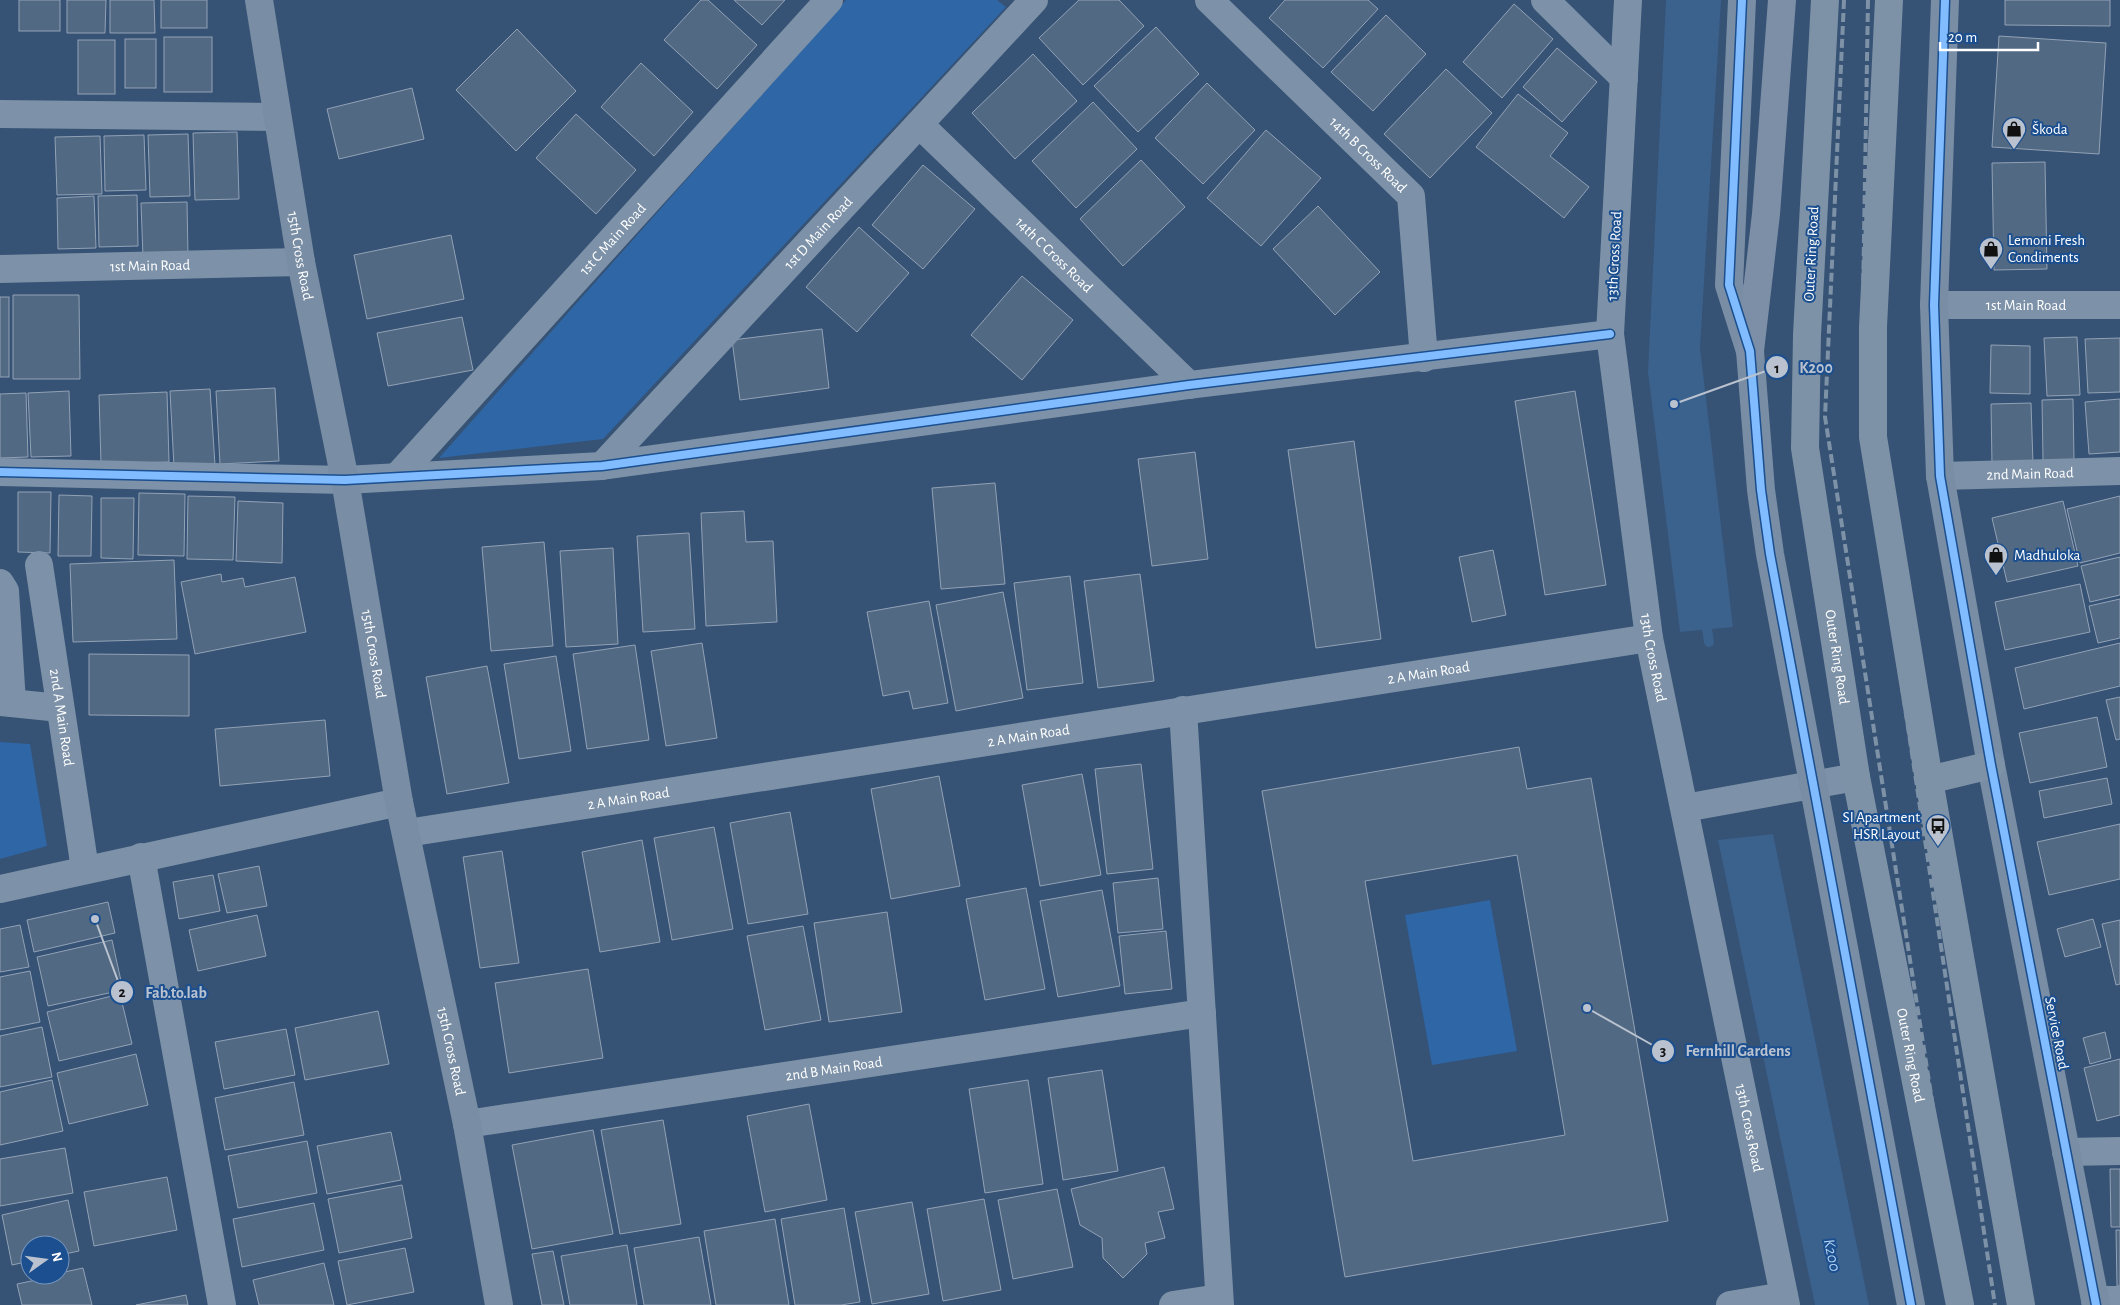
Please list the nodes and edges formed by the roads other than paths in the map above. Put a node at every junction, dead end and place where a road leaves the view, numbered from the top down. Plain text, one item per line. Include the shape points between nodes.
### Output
1 (259, 0) edge
2 (829, 0) edge
3 (1209, 0) edge
4 (1545, 0) edge
5 (1628, 0) edge
6 (1742, 0) edge
7 (1782, 0) edge
8 (1825, 0) edge
9 (1889, 0) edge
10 (1945, 0) edge
11 (1028, 2) edge
12 (1624, 78) junction
13 (0, 114) edge
14 (277, 117) junction
15 (919, 124) junction
16 (301, 262) junction
17 (0, 269) edge
18 (1934, 305) junction
19 (2120, 305) edge
20 (1610, 334) junction
21 (1750, 351) junction
22 (1424, 358) junction
23 (1188, 385) junction
24 (602, 466) junction
25 (2120, 471) edge
26 (0, 472) edge
27 (1940, 476) junction
28 (397, 477) junction
29 (344, 480) junction
30 (39, 565) dead end
31 (0, 583) edge
32 (1649, 638) junction
33 (6, 702) edge
34 (60, 708) junction
35 (1183, 710) junction
36 (1991, 765) junction
37 (1856, 777) junction
38 (1929, 780) junction
39 (1812, 785) junction
40 (399, 802) junction
41 (1685, 808) junction
42 (407, 833) junction
43 (141, 857) junction
44 (85, 870) junction
45 (0, 889) edge
46 (1202, 1013) junction
47 (467, 1124) junction
48 (2066, 1152) junction
49 (2120, 1152) edge
50 (1220, 1301) edge
51 (1785, 1301) edge
52 (2104, 1302) edge
53 (222, 1305) edge
54 (499, 1305) edge
55 (1173, 1305) edge
56 (1730, 1305) edge
57 (1911, 1305) edge
58 (1960, 1305) edge
59 (2021, 1305) edge

1 - 14 street, 15th Cross Road
2 - 28 street, 1st C Main Road
3 - 22 street, 14th B Cross Road via 1411,196
4 - 12 street
5 - 12 street, 13th Cross Road
6 - 21 street via 1729,285
7 - 21 main road via 1766,214
8 - 37 highway, Outer Ring Road via 1807,335 1805,448
9 - 38 highway via 1873,327 1874,437
10 - 18 street, Service Road
11 - 15 street, 1st D Main Road
12 - 20 street, 13th Cross Road
13 - 14 street
14 - 16 street, 15th Cross Road
15 - 23 street, 14th C Cross Road
15 - 24 street, 1st D Main Road
16 - 17 street, 1st Main Road
16 - 29 street, 15th Cross Road
18 - 19 street, 1st Main Road
18 - 27 street, Service Road
20 - 22 street
20 - 32 street, 13th Cross Road
21 - 39 street via 1766,527
22 - 23 street
23 - 24 street
24 - 28 street
25 - 27 street, 2nd Main Road
26 - 29 street
27 - 36 street, Service Road
28 - 29 street
29 - 40 street, 15th Cross Road
30 - 34 street, 2nd A Main Road
31 - 33 street via 4,591
32 - 35 street, 2 A Main Road
32 - 41 street, 13th Cross Road
33 - 34 street
34 - 44 street, 2nd A Main Road
35 - 42 street, 2 A Main Road
35 - 46 street
36 - 38 highway
36 - 48 street, Service Road
37 - 39 street
37 - 58 highway, Outer Ring Road
38 - 59 highway
39 - 41 street
39 - 57 street
40 - 42 street, 15th Cross Road
40 - 43 street
41 - 51 street, 13th Cross Road
42 - 47 street, 15th Cross Road
43 - 44 street
43 - 53 street
44 - 45 street
46 - 47 street, 2nd B Main Road
46 - 50 street
47 - 54 street, 15th Cross Road
48 - 49 street
48 - 52 street, Service Road
50 - 55 street
51 - 56 street

